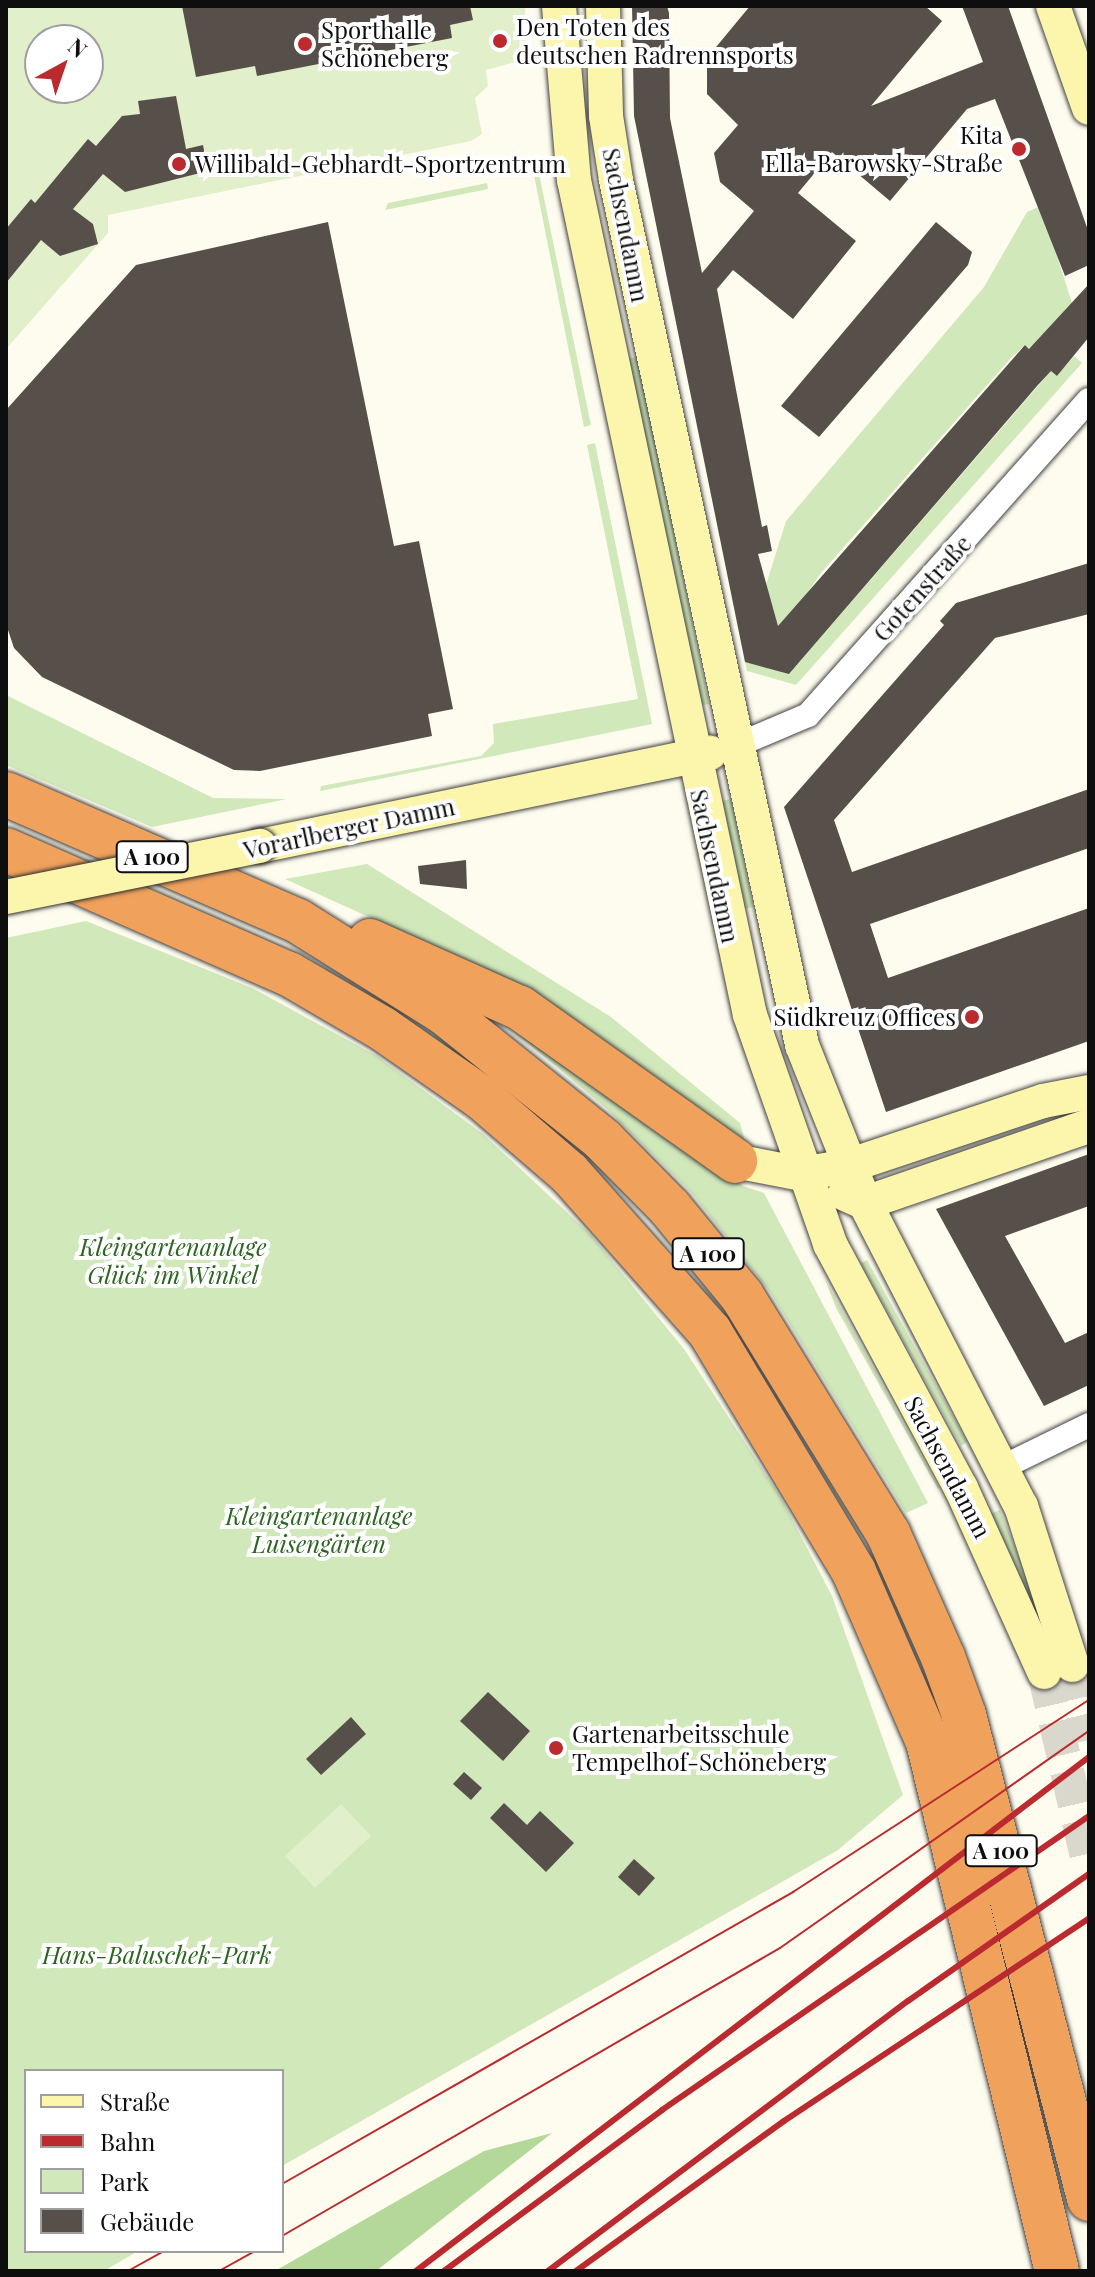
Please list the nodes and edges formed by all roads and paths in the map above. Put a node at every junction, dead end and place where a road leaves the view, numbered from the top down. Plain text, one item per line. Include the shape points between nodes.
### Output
1 (559, 6) edge
2 (603, 6) edge
3 (1053, 6) edge
4 (605, 73) junction
5 (561, 76) junction
6 (1089, 108) edge
7 (1089, 400) edge
8 (735, 746) junction
9 (692, 758) junction
10 (6, 794) edge
11 (6, 850) edge
12 (6, 897) edge
13 (298, 921) junction
14 (1089, 1092) edge
15 (1089, 1126) edge
16 (735, 1161) joint
17 (848, 1166) junction
18 (801, 1174) junction
19 (865, 1203) junction
20 (1089, 1425) edge
21 (1003, 1467) junction
22 (961, 1488) junction
23 (1089, 2199) edge
24 (1057, 2271) edge

1 - 5 main road, Sachsendamm
2 - 4 main road, Sachsendamm
3 - 6 main road
4 - 5 main road
4 - 8 main road, Sachsendamm via 616,180
5 - 9 main road, Sachsendamm via 574,180
7 - 8 street, Gotenstraße via 808,715
8 - 9 main road, Vorarlberger Damm
8 - 17 main road, Sachsendamm via 802,1045
9 - 12 main road, Vorarlberger Damm, bridge
9 - 18 main road, Sachsendamm via 750,1015
10 - 13 highway, A 100
11 - 24 highway, A 100 via 277,968 395,1037 482,1098 569,1173 710,1332 840,1546 928,1742
13 - 16 highway via 373,942 520,1008
13 - 23 highway, A 100 via 489,1045 603,1140 670,1208 742,1296 841,1450 915,1589 964,1715
14 - 17 main road via 1043,1101
15 - 19 main road
16 - 18 main road
17 - 18 main road
17 - 19 main road, Sachsendamm
18 - 19 main road
18 - 22 main road, Sachsendamm via 842,1271
19 - 21 main road, Sachsendamm
20 - 21 street
21 - 22 main road
21 - 22 main road, Sachsendamm via 1045,1571 1058,1668

